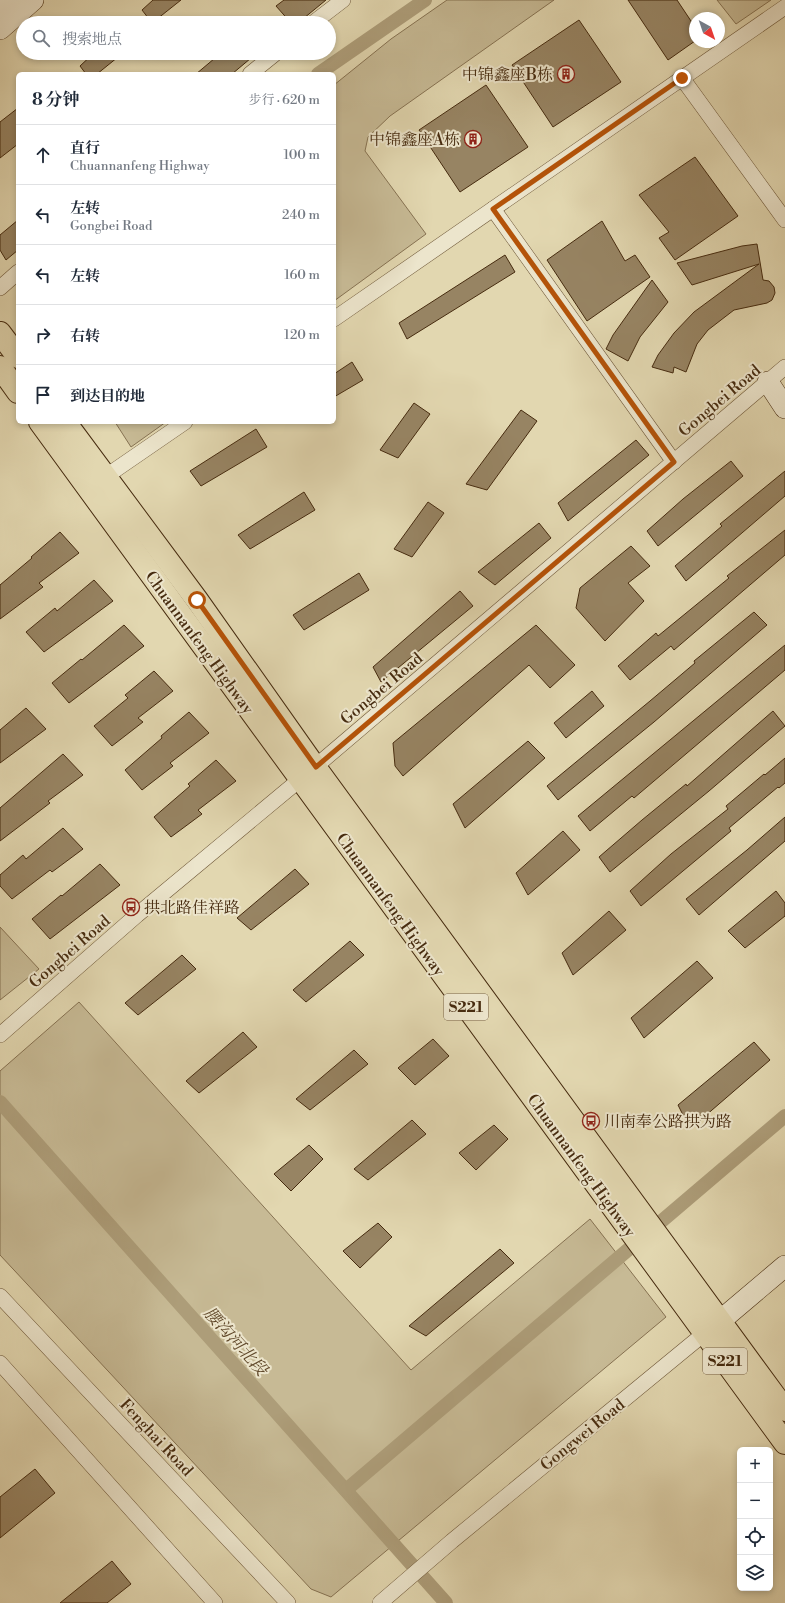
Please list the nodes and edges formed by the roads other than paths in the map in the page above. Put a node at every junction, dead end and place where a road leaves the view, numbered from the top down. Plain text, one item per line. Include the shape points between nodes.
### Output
1 (11, 0) edge
2 (33, 0) edge
3 (343, 0) edge
4 (785, 7) edge
5 (0, 10) edge
6 (322, 16) edge
7 (0, 29) edge
8 (267, 60) edge
9 (252, 72) edge
10 (682, 78) junction
11 (493, 209) junction
12 (785, 220) edge
13 (16, 274) edge
14 (0, 288) edge
15 (336, 318) edge
16 (0, 367) edge
17 (785, 368) edge
18 (768, 382) junction
19 (16, 389) edge
20 (785, 408) edge
21 (42, 424) edge
22 (66, 424) edge
23 (182, 424) edge
24 (674, 462) junction
25 (105, 478) junction
26 (308, 773) junction
27 (0, 1035) edge
28 (785, 1266) edge
29 (0, 1296) edge
30 (712, 1327) junction
31 (0, 1363) edge
32 (785, 1410) edge
33 (785, 1443) edge
34 (214, 1603) edge
35 (288, 1603) edge
36 (380, 1603) edge

1 - 5 main road
2 - 7 main road
3 - 6 street
4 - 10 street
8 - 9 street
10 - 11 street
10 - 12 street
11 - 15 street
11 - 24 street
13 - 14 street
16 - 19 main road
17 - 18 street, Gongbei Road
18 - 20 main road
18 - 24 street, Gongbei Road
21 - 26 main road, Chuannanfeng Highway / S221
22 - 25 main road, Chuannanfeng Highway / S221
23 - 25 street
24 - 26 street, Gongbei Road
25 - 26 main road, Chuannanfeng Highway / S221 via 197,600
26 - 27 street, Gongbei Road via 137,915
26 - 30 main road, Chuannanfeng Highway / S221
28 - 30 main road, Gongwei Road
29 - 35 street, Fenghai Road
30 - 32 main road, Chuannanfeng Highway / S221
30 - 33 main road, Chuannanfeng Highway / S221
30 - 36 street, Gongwei Road
31 - 34 street

